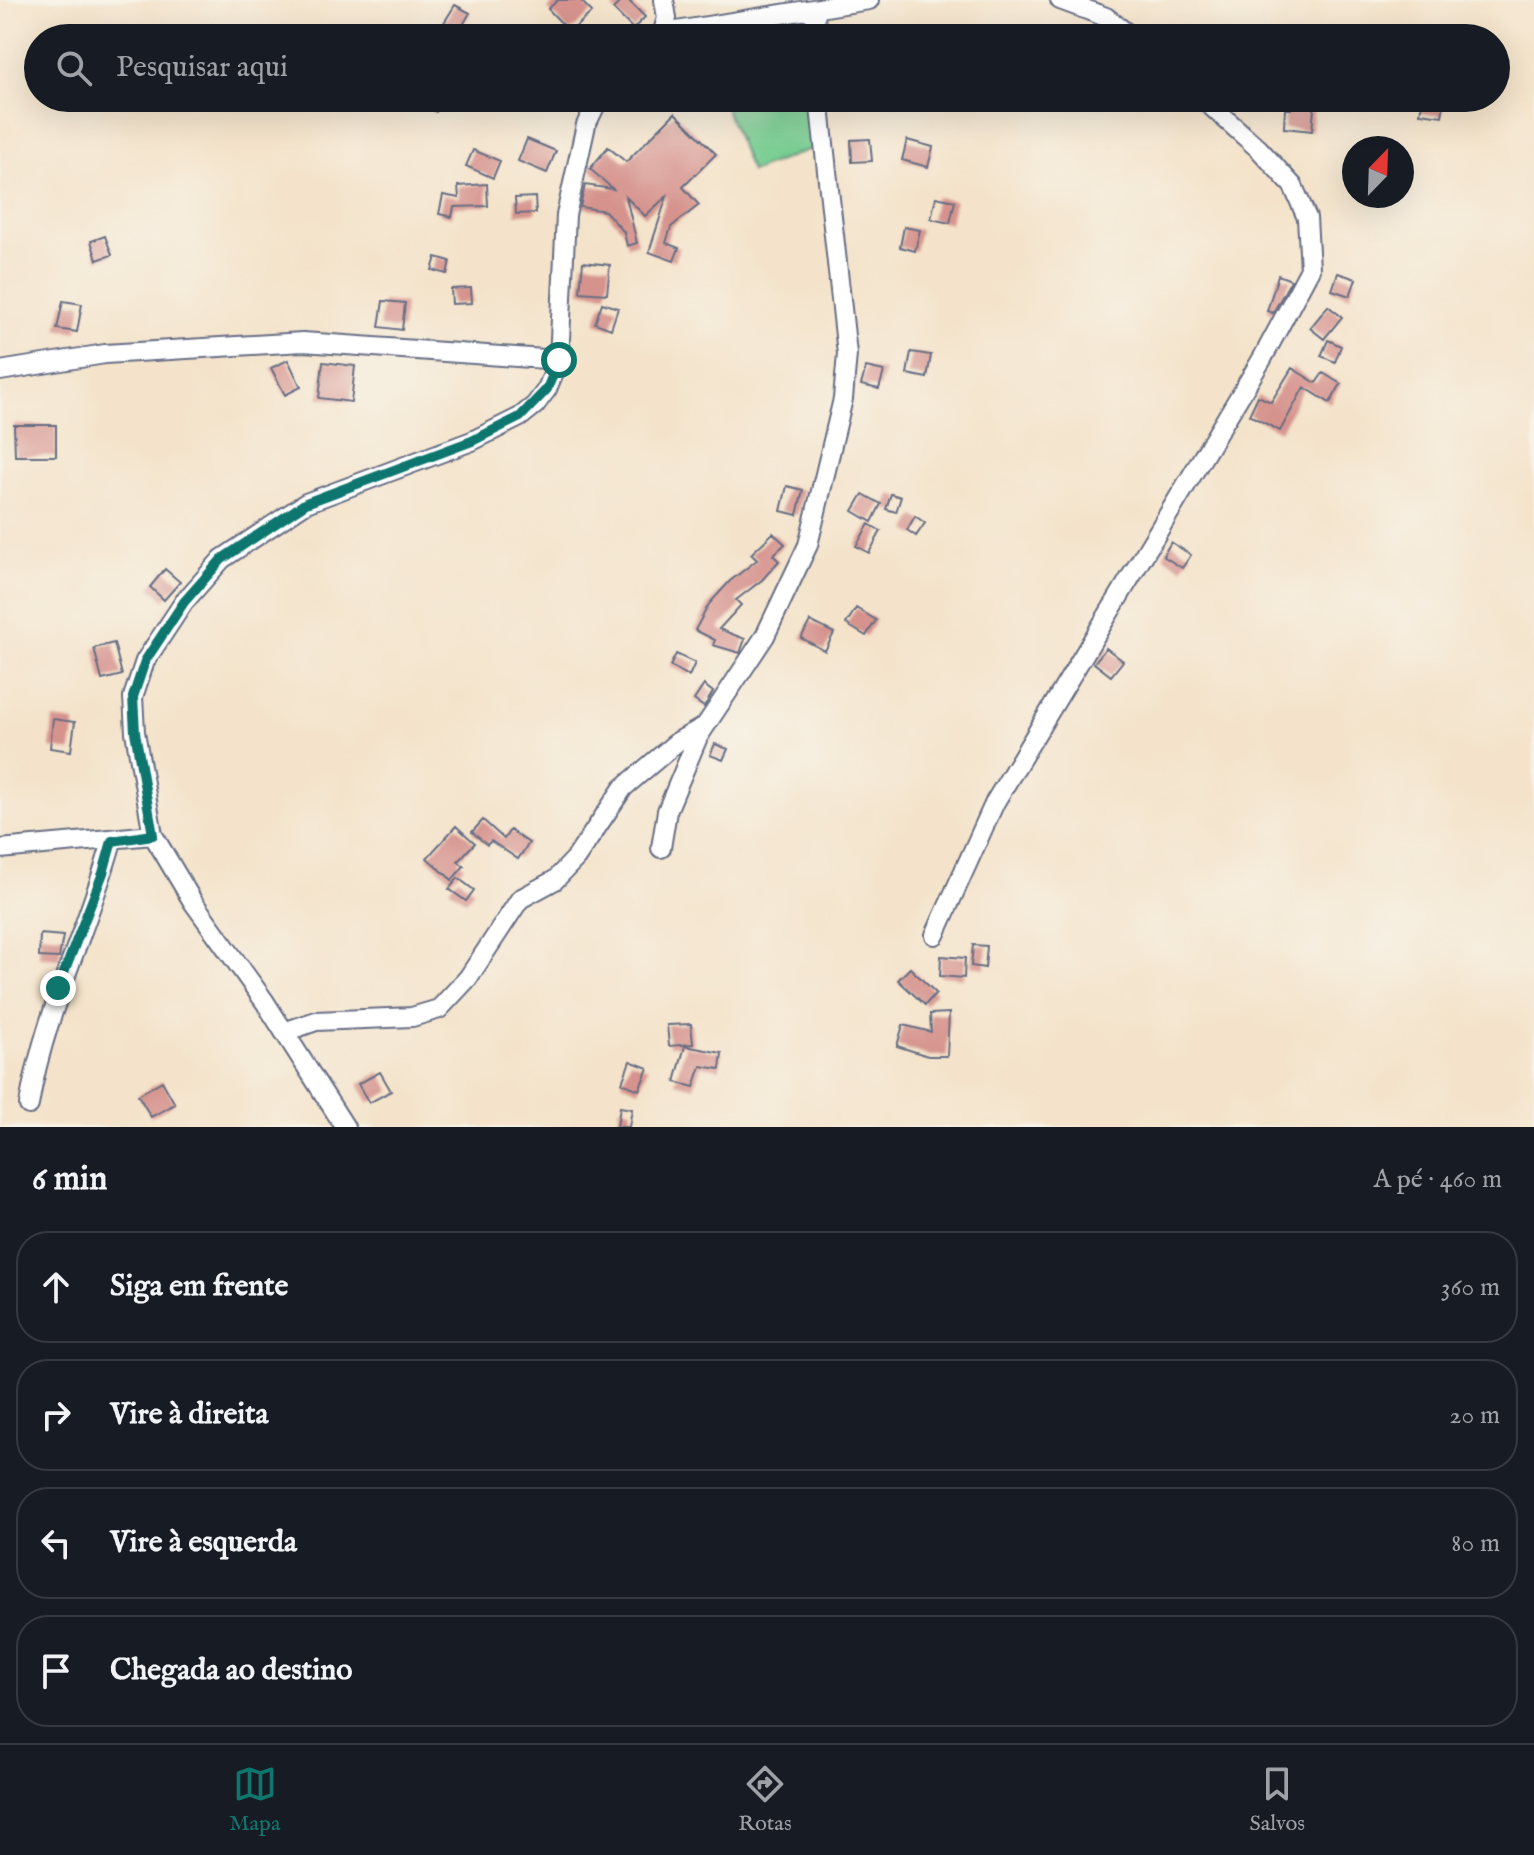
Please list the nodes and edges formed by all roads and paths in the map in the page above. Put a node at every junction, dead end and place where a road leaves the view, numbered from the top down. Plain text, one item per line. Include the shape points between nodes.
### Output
1 (664, 0) edge
2 (869, 0) edge
3 (1060, 0) edge
4 (815, 9) junction
5 (663, 24) edge
6 (731, 24) edge
7 (816, 24) edge
8 (1115, 24) edge
9 (592, 112) edge
10 (821, 112) edge
11 (1218, 112) edge
12 (559, 360) junction
13 (0, 371) edge
14 (706, 725) junction
15 (153, 835) junction
16 (112, 841) junction
17 (661, 848) dead end
18 (0, 849) edge
19 (935, 935) dead end
20 (284, 1032) junction
21 (29, 1105) dead end
22 (345, 1127) edge

1 - 5 street
2 - 4 street
3 - 8 street
4 - 6 street
4 - 7 street
9 - 12 street via 566,215
10 - 14 street via 847,354 843,399 808,545 765,636
11 - 19 street via 1293,186 1307,218 1310,269 1255,372 995,802
12 - 13 street via 303,342 105,354
12 - 15 street via 547,389 520,417 472,441 306,503 222,559 184,602 145,661 133,697
14 - 17 street via 667,811
14 - 20 street via 623,788 576,858 555,880 520,899 468,978 439,1009 412,1017 316,1021
15 - 16 street
15 - 20 street
16 - 18 street
16 - 21 street via 58,988
20 - 22 street

